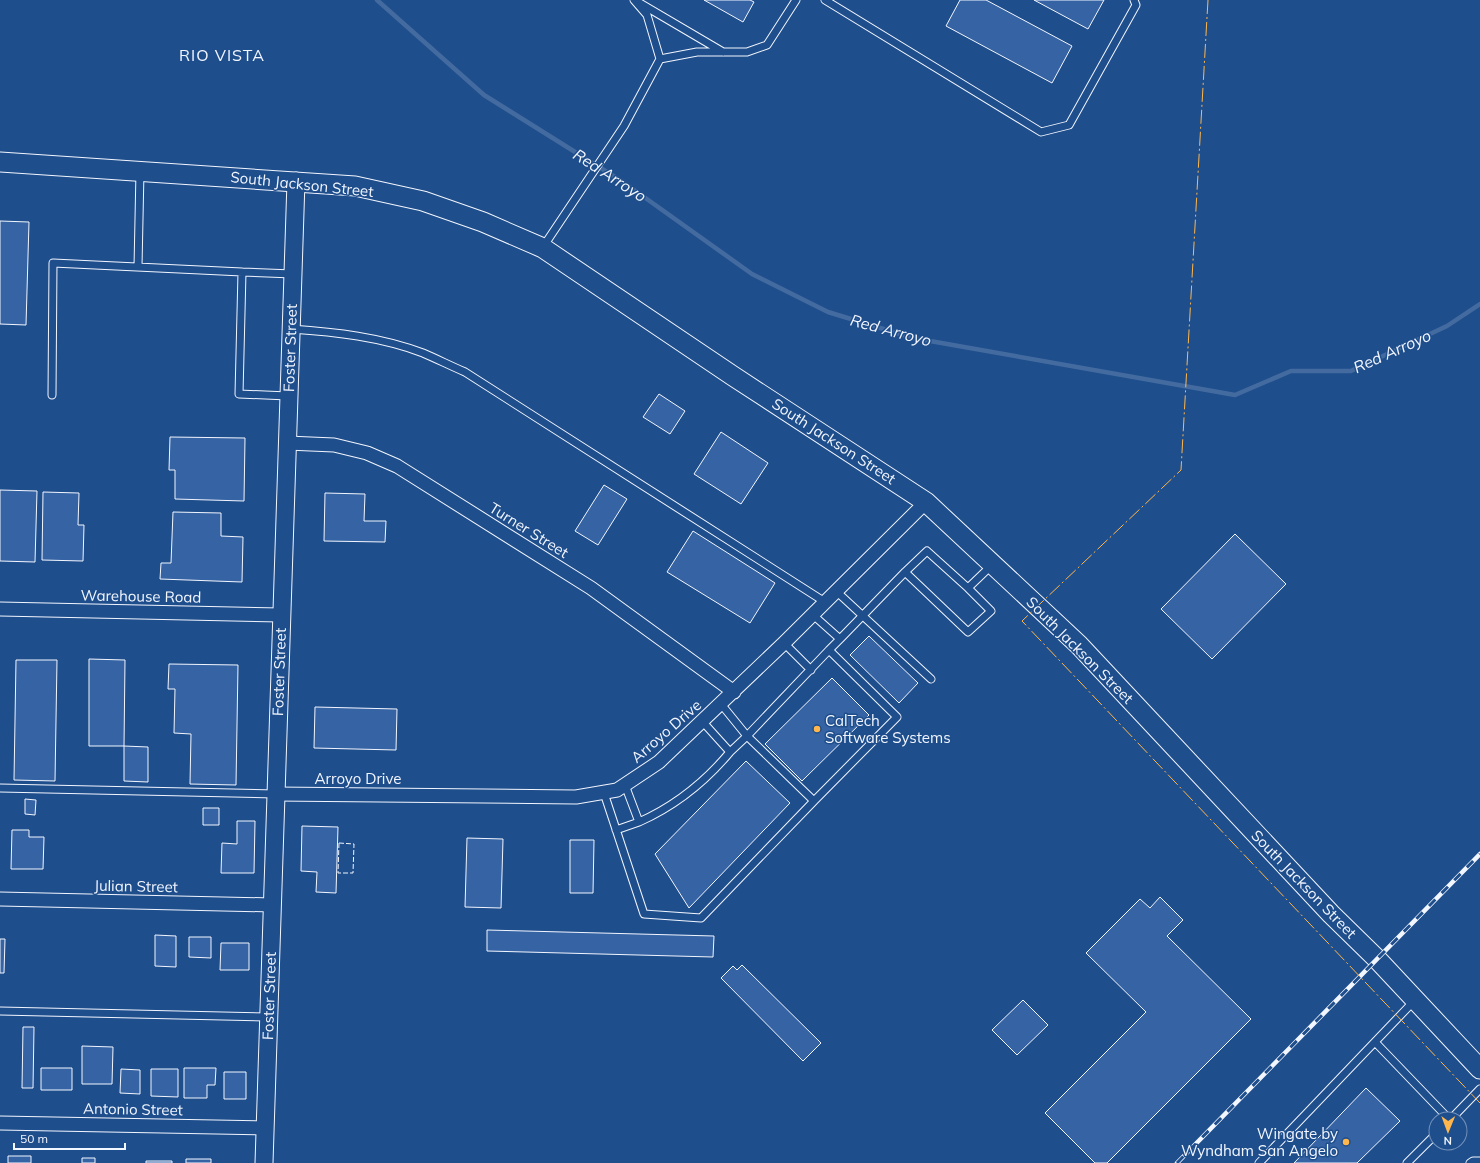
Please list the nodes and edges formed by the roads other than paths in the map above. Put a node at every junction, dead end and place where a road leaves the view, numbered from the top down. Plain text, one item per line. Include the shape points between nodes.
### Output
1 (634, 0) edge
2 (796, 0) edge
3 (825, 0) edge
4 (1134, 0) edge
5 (723, 52) junction
6 (660, 59) junction
7 (0, 162) edge
8 (140, 171) junction
9 (296, 181) junction
10 (543, 248) junction
11 (138, 267) junction
12 (242, 272) junction
13 (293, 274) junction
14 (291, 329) junction
15 (52, 395) dead end
16 (289, 396) junction
17 (287, 443) junction
18 (926, 502) junction
19 (993, 564) junction
20 (905, 572) junction
21 (968, 588) junction
22 (836, 591) junction
23 (825, 602) junction
24 (0, 609) edge
25 (812, 614) junction
26 (863, 614) junction
27 (281, 615) junction
28 (840, 638) junction
29 (784, 643) junction
30 (830, 650) junction
31 (812, 670) junction
32 (931, 679) dead end
33 (734, 692) junction
34 (721, 704) junction
35 (702, 721) junction
36 (747, 736) junction
37 (730, 752) junction
38 (626, 785) junction
39 (0, 788) edge
40 (604, 793) junction
41 (275, 794) junction
42 (814, 802) junction
43 (639, 822) junction
44 (616, 830) junction
45 (0, 899) edge
46 (272, 905) junction
47 (1416, 1000) junction
48 (0, 1011) edge
49 (268, 1017) junction
50 (1375, 1042) junction
51 (1480, 1069) edge
52 (1480, 1089) edge
53 (1442, 1111) edge
54 (1458, 1111) edge
55 (0, 1122) edge
56 (265, 1128) junction
57 (1428, 1142) edge
58 (1480, 1161) edge
59 (264, 1163) edge
60 (1259, 1163) edge
61 (1407, 1163) edge
62 (1470, 1163) edge

1 - 5 lane
1 - 6 lane via 647,15
2 - 5 lane via 766,45 747,52
3 - 4 lane via 1041,132 1069,125 1136,6
5 - 6 lane via 697,52
6 - 10 lane via 624,126
7 - 8 main road, South Jackson Street
8 - 9 main road, South Jackson Street
8 - 11 lane
9 - 10 main road, South Jackson Street via 355,186 423,201 483,222
9 - 13 street, Foster Street
10 - 18 main road, South Jackson Street
11 - 12 lane
11 - 15 lane via 53,263
12 - 13 lane
12 - 16 lane via 239,394
13 - 14 street, Foster Street
14 - 16 street, Foster Street
14 - 23 lane via 336,332 377,340 422,353 465,372
16 - 17 street, Foster Street
17 - 27 street, Foster Street
17 - 33 street, Turner Street via 334,445 367,453 397,466 591,588
18 - 19 main road, South Jackson Street
18 - 22 street, Arroyo Drive
19 - 21 lane
19 - 47 main road, South Jackson Street via 1079,645
20 - 21 lane via 927,551
20 - 21 lane via 968,632 991,611
20 - 26 lane
22 - 23 street, Arroyo Drive
22 - 26 lane
23 - 25 street, Arroyo Drive
24 - 27 street, Warehouse Road
25 - 28 lane
25 - 29 street, Arroyo Drive
26 - 28 lane
26 - 32 lane
27 - 41 street, Foster Street
28 - 30 lane
29 - 31 lane
29 - 33 street, Arroyo Drive
30 - 31 lane
30 - 42 lane via 897,717
31 - 36 lane
33 - 34 street, Arroyo Drive
34 - 35 street, Arroyo Drive
34 - 36 lane
35 - 37 lane
35 - 38 street, Arroyo Drive via 658,762
36 - 37 lane
36 - 42 lane
37 - 43 lane via 712,773 690,792 657,814
38 - 40 street, Arroyo Drive
38 - 43 lane
39 - 41 lane
40 - 41 street, Arroyo Drive via 576,797
40 - 44 lane
41 - 46 street, Foster Street
42 - 44 lane via 701,918 644,914
43 - 44 lane
45 - 46 street, Julian Street
46 - 49 street, Foster Street
47 - 50 lane
47 - 51 main road, South Jackson Street
48 - 49 lane
49 - 56 street, Foster Street
50 - 53 lane
50 - 60 lane
52 - 54 lane
55 - 56 street, Antonio Street
56 - 59 street, Foster Street
57 - 61 lane
58 - 62 lane

